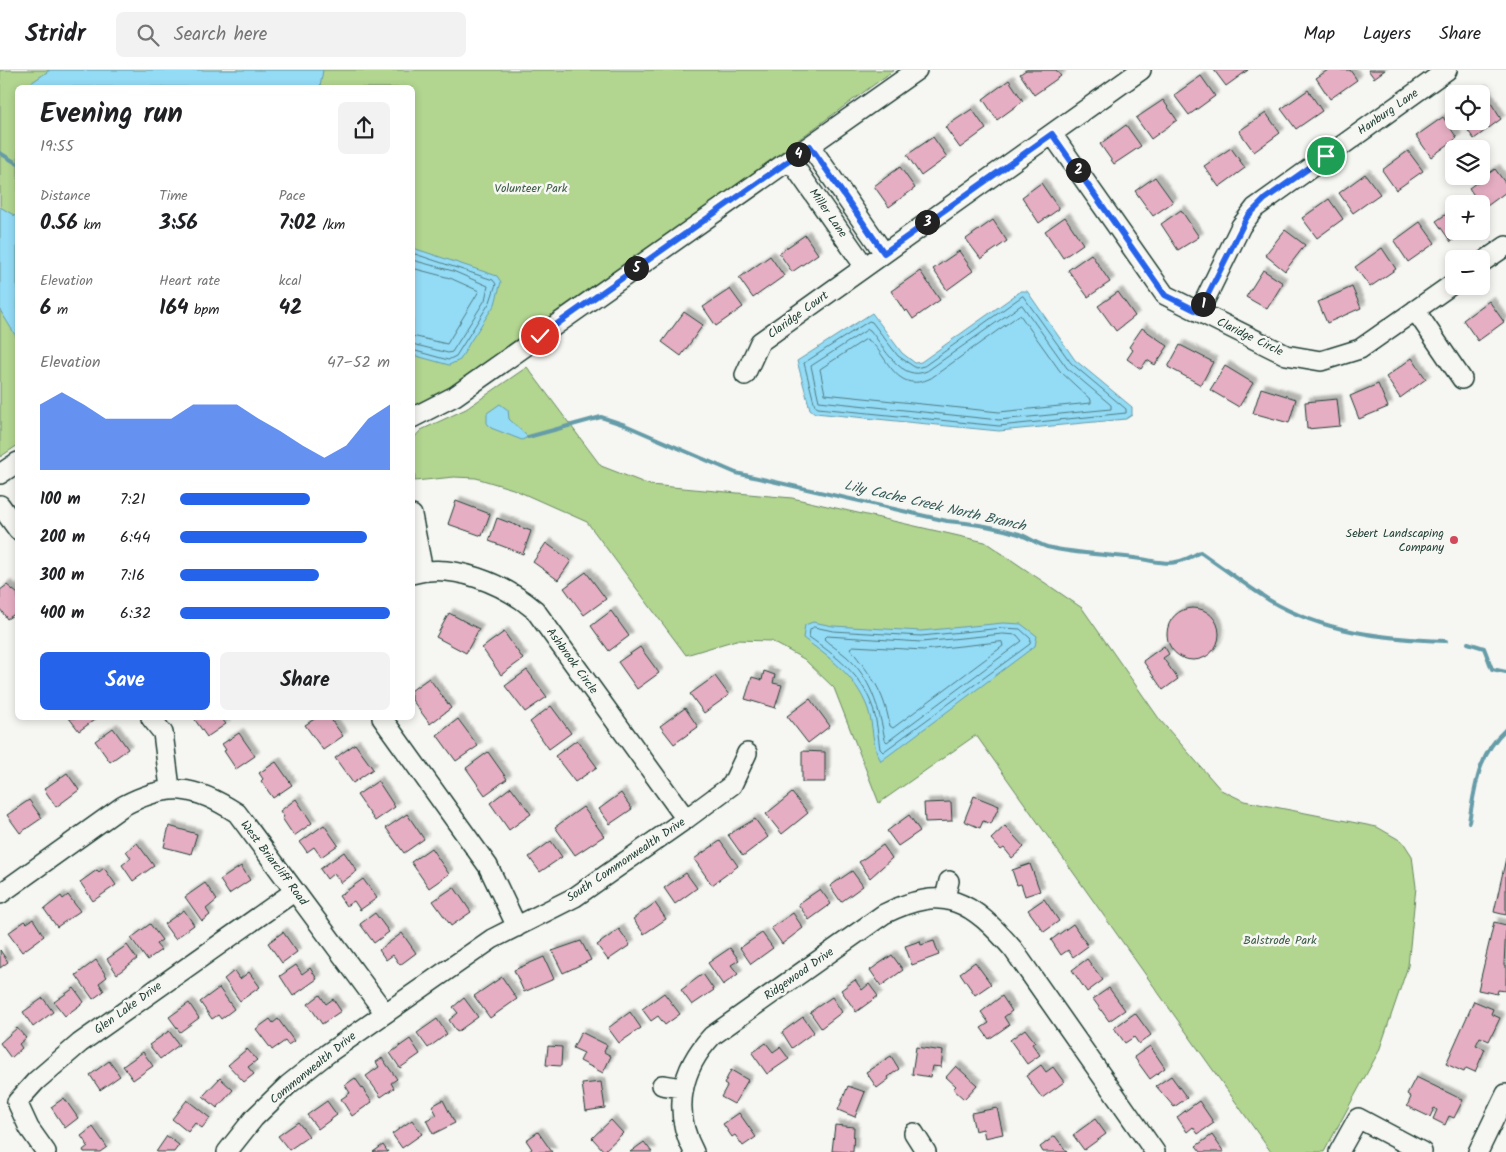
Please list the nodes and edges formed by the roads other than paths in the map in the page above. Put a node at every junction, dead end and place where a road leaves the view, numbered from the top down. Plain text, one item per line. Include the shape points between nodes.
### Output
1 (917, 70) edge
2 (1141, 70) edge
3 (1447, 70) edge
4 (1052, 134) junction
5 (810, 146) junction
6 (790, 160) junction
7 (1506, 246) edge
8 (884, 253) junction
9 (1490, 257) edge
10 (865, 267) junction
11 (1445, 289) edge
12 (1415, 310) junction
13 (1199, 312) junction
14 (745, 374) dead end
15 (1462, 378) dead end
16 (415, 416) edge
17 (15, 464) edge
18 (0, 474) edge
19 (0, 505) edge
20 (15, 526) edge
21 (415, 544) edge
22 (418, 573) edge
23 (152, 720) edge
24 (383, 720) edge
25 (747, 753) dead end
26 (170, 788) junction
27 (686, 819) junction
28 (295, 891) junction
29 (0, 894) edge
30 (517, 926) junction
31 (385, 1013) junction
32 (662, 1084) dead end
33 (682, 1088) junction
34 (1506, 1094) edge
35 (914, 1133) dead end
36 (1148, 1150) edge
37 (46, 1152) edge
38 (227, 1152) edge
39 (694, 1152) edge
40 (926, 1152) edge
41 (1339, 1152) edge
42 (1422, 1152) edge
43 (1478, 1152) edge

1 - 5 street
2 - 4 street
3 - 13 street, Hanburg Lane via 1255,208 1241,226
4 - 8 street
4 - 13 street, Claridge Circle via 1165,295
5 - 6 street
5 - 8 street, Miller Lane
6 - 10 street, Miller Lane
6 - 16 street via 455,396
7 - 9 street
8 - 10 street
10 - 14 street, Claridge Court via 760,342
11 - 12 street, Claridge Circle
12 - 13 street, Claridge Circle via 1360,349 1321,361 1286,355
12 - 15 street
17 - 18 street
19 - 20 street
21 - 22 street
22 - 27 street, Ashbrook Circle via 440,570 464,574 515,595 535,610
23 - 26 street via 162,733
24 - 30 street via 488,866
25 - 27 street, South Commonwealth Drive via 732,785
26 - 28 street, West Briarcliff Road via 217,800 237,813
26 - 29 street, West Briarcliff Road via 141,796 123,806
27 - 30 street, South Commonwealth Drive via 575,897
28 - 31 street, West Briarcliff Road
28 - 37 street, Glen Lake Drive via 87,1038 36,1080 17,1102 29,1128
30 - 31 street, South Commonwealth Drive via 492,939
31 - 38 street, Commonwealth Drive via 288,1085 254,1118
32 - 33 street
33 - 36 street, Ridgewood Drive via 696,1054 721,1028 884,914 947,889 988,921 1013,949
33 - 39 street, Ridgewood Drive via 682,1117
34 - 43 street
35 - 40 street
41 - 42 street via 1358,1118

